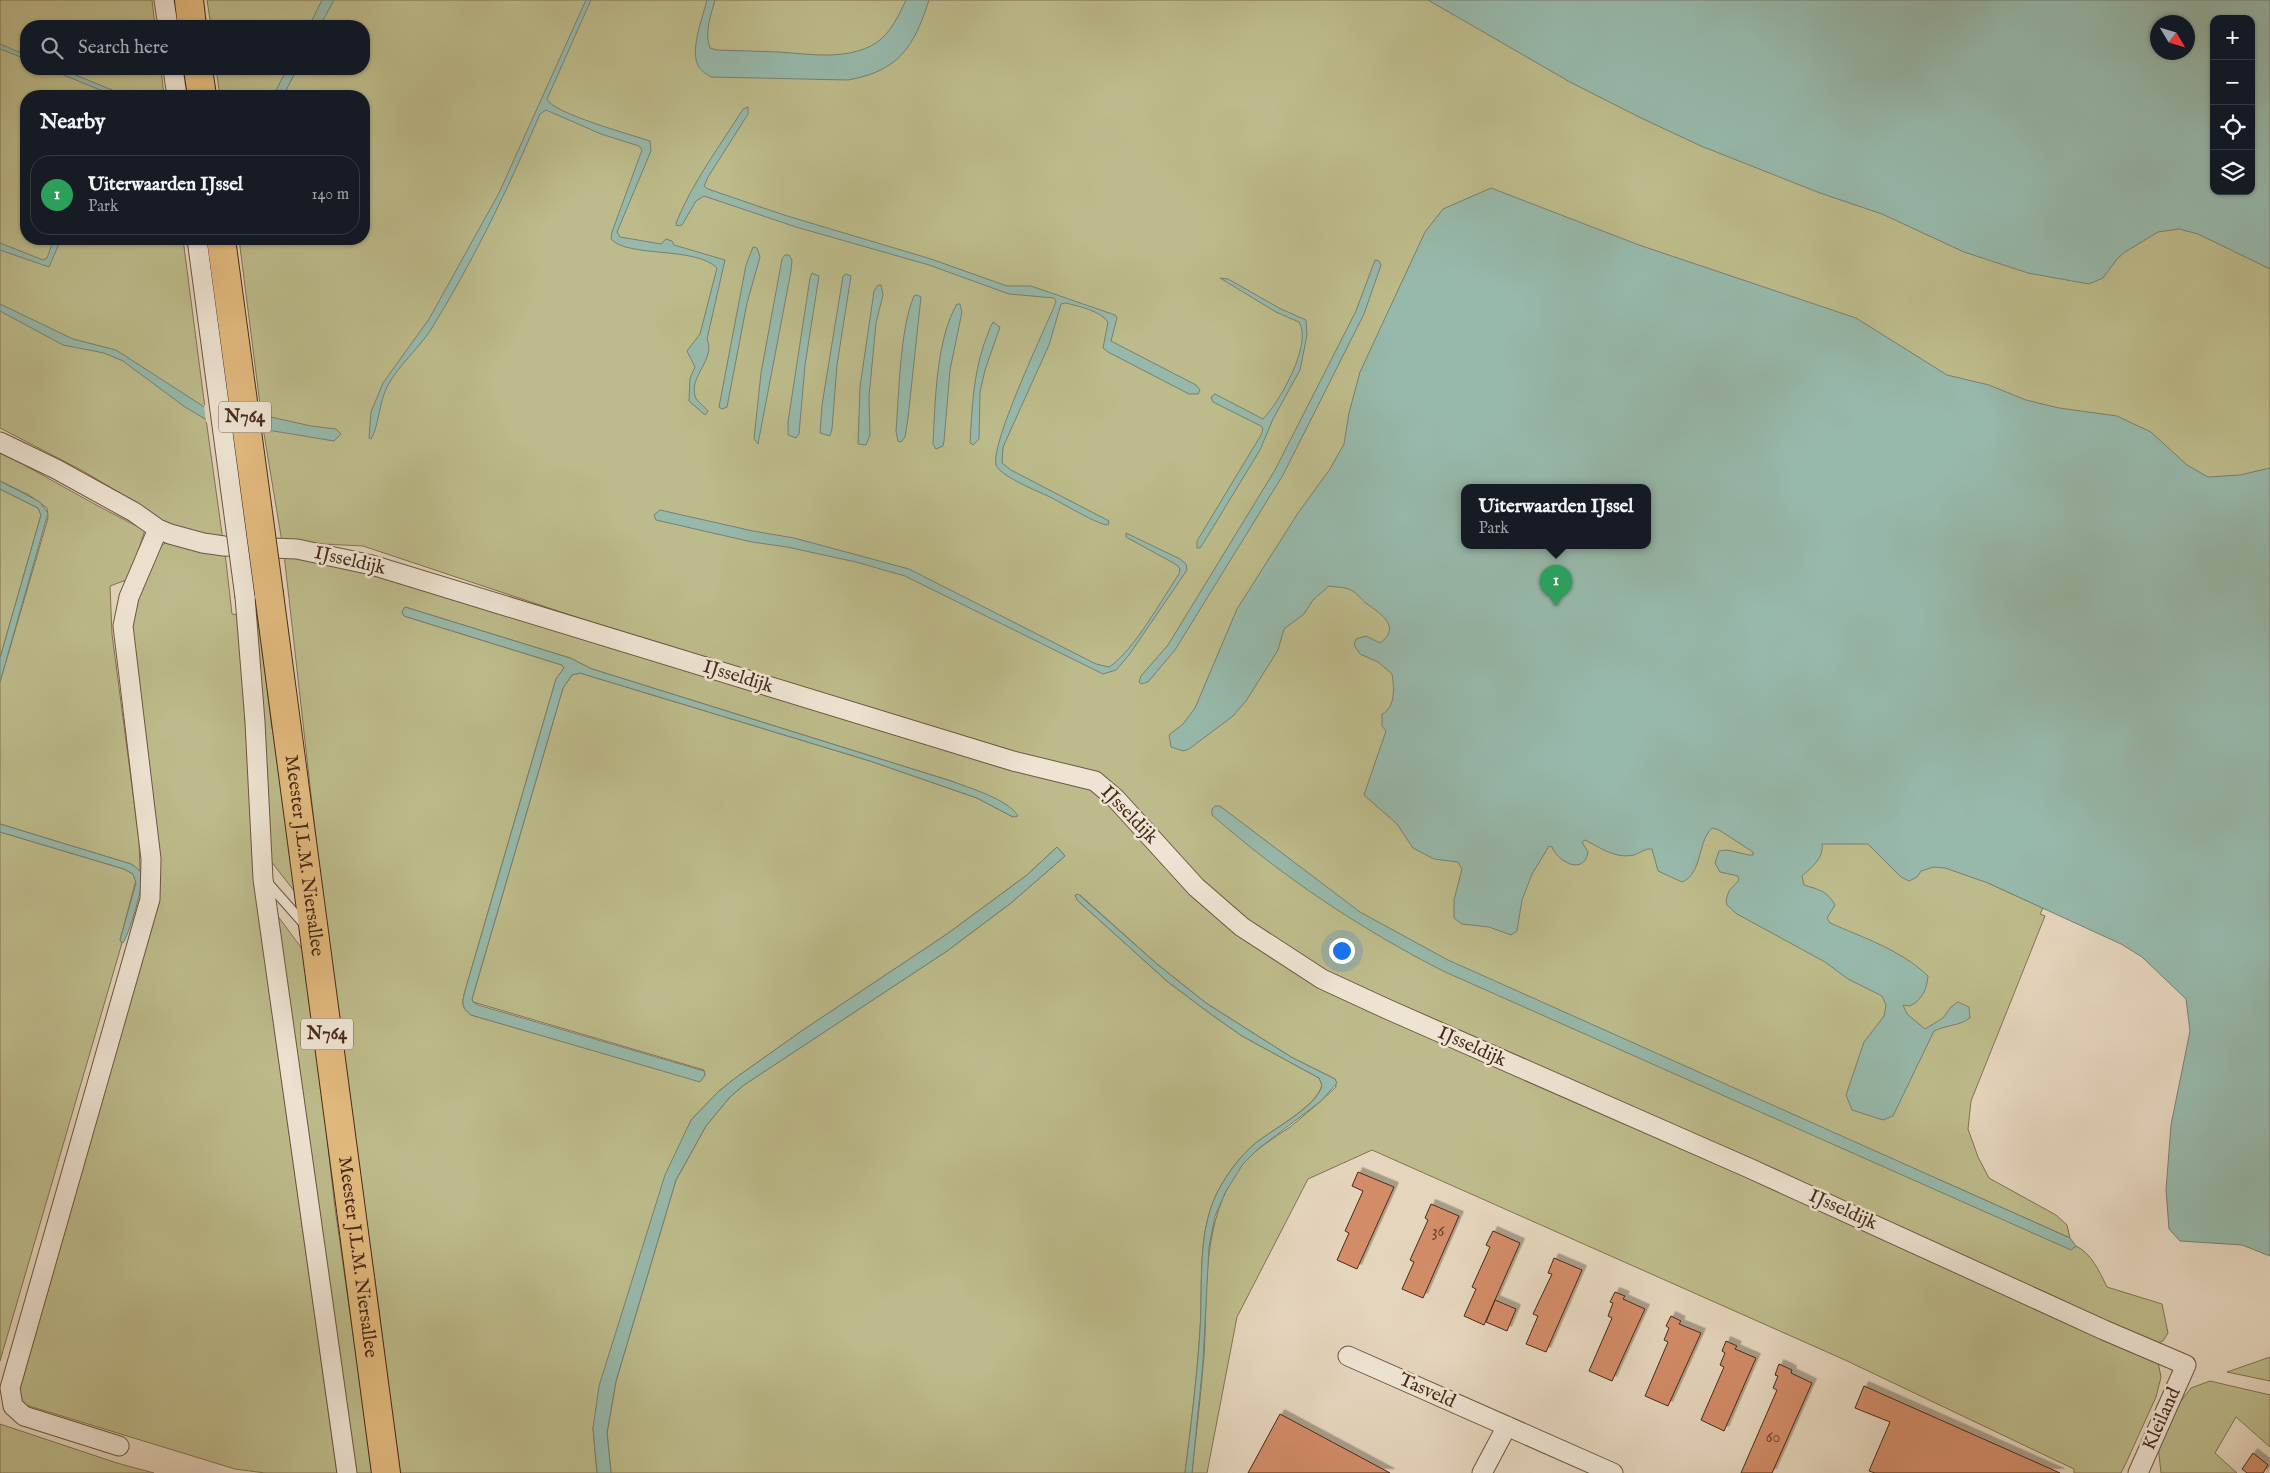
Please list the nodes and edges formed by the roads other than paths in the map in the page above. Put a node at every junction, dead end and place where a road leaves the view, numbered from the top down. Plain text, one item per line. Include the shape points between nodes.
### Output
1 (164, 0) edge
2 (188, 0) edge
3 (167, 20) edge
4 (191, 20) edge
5 (175, 75) edge
6 (199, 75) edge
7 (176, 90) edge
8 (201, 90) edge
9 (198, 245) edge
10 (222, 245) edge
11 (0, 442) edge
12 (158, 529) junction
13 (257, 596) junction
14 (263, 879) junction
15 (314, 934) junction
16 (1348, 1356) dead end
17 (2186, 1365) joint
18 (1506, 1426) junction
19 (119, 1446) dead end
20 (347, 1473) edge
21 (386, 1473) edge
22 (1482, 1473) edge
23 (1613, 1473) edge
24 (2138, 1473) edge

1 - 3 street
2 - 4 main road
5 - 7 street
6 - 8 main road
9 - 13 street, Meester J.L.M. Niersallee, bridge
10 - 13 main road, Meester J.L.M. Niersallee / N764, bridge
11 - 12 street, IJsseldijk via 56,469
12 - 17 street, IJsseldijk via 203,543 297,549 372,565 1013,762 1095,781 1116,799 1196,888 1242,927 1322,979
12 - 19 street via 129,597 123,626 151,859 150,899 10,1388 13,1406 24,1416
13 - 14 street, Meester J.L.M. Niersallee via 255,722
13 - 15 main road, Meester J.L.M. Niersallee / N764
14 - 15 lane
14 - 20 street, Meester J.L.M. Niersallee
15 - 21 main road, Meester J.L.M. Niersallee / N764
16 - 18 street, Tasveld
17 - 24 street, Kleiland
18 - 22 street
18 - 23 street, Tasveld

